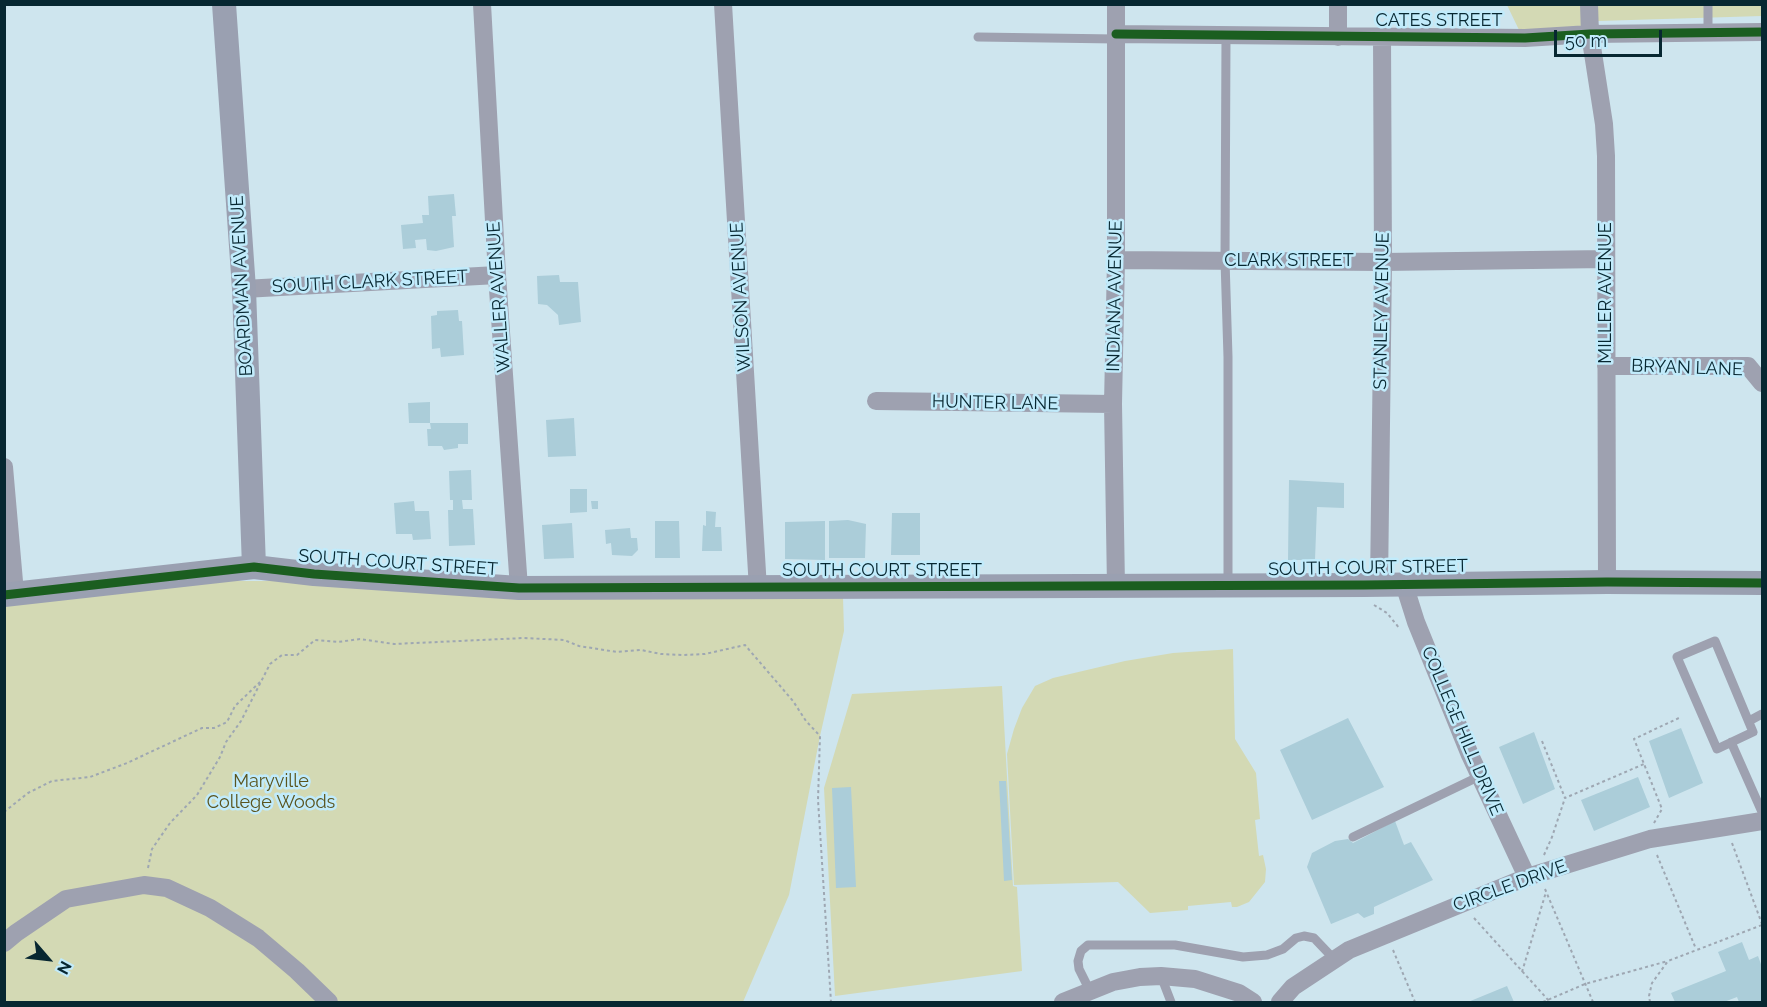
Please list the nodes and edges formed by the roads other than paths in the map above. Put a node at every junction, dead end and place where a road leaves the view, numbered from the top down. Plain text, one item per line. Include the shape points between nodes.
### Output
1 (224, 4) edge
2 (482, 4) edge
3 (723, 4) edge
4 (1116, 4) edge
5 (1338, 4) edge
6 (1589, 4) edge
7 (1708, 4) edge
8 (1762, 32) edge
9 (1590, 33) junction
10 (1708, 33) junction
11 (1226, 36) junction
12 (978, 37) dead end
13 (1116, 37) junction
14 (1338, 37) junction
15 (1382, 37) junction
16 (1606, 259) junction
17 (1116, 260) junction
18 (1225, 260) junction
19 (1383, 262) junction
20 (497, 275) junction
21 (244, 289) junction
22 (1606, 366) junction
23 (1762, 383) edge
24 (876, 401) dead end
25 (1113, 404) junction
26 (4, 467) edge
27 (254, 567) junction
28 (1607, 582) junction
29 (1404, 584) junction
30 (1762, 584) edge
31 (1371, 585) junction
32 (1116, 586) junction
33 (1228, 586) junction
34 (519, 588) junction
35 (758, 589) junction
36 (10, 594) edge
37 (1762, 714) edge
38 (1749, 721) junction
39 (1731, 742) junction
40 (1480, 776) junction
41 (1762, 812) edge
42 (1762, 821) edge
43 (1353, 837) dead end
44 (1536, 870) junction
45 (4, 944) edge
46 (1334, 959) junction
47 (1161, 976) junction
48 (1090, 991) junction
49 (328, 1002) edge
50 (1063, 1002) edge
51 (1171, 1002) edge
52 (1253, 1002) edge
53 (1280, 1002) edge

1 - 21 street, BOARDMAN AVENUE
2 - 20 street, WALLER AVENUE
3 - 35 street, WILSON AVENUE
4 - 13 street, INDIANA AVENUE
5 - 14 street
6 - 9 street, MILLER AVENUE
7 - 10 lane
8 - 10 street, CATES STREET
9 - 10 street, CATES STREET
9 - 15 street, CATES STREET via 1525,38
9 - 16 street, MILLER AVENUE via 1604,124
11 - 13 street, CATES STREET
11 - 14 street, CATES STREET
11 - 18 lane
12 - 13 lane
13 - 17 street, INDIANA AVENUE
14 - 15 street, CATES STREET
15 - 19 street, STANLEY AVENUE
16 - 19 street, CLARK STREET
16 - 22 street, MILLER AVENUE
17 - 18 street, CLARK STREET
17 - 25 street, INDIANA AVENUE
18 - 19 street, CLARK STREET
18 - 33 lane
19 - 31 street, STANLEY AVENUE
20 - 21 street, SOUTH CLARK STREET
20 - 34 street, WALLER AVENUE
21 - 27 street, BOARDMAN AVENUE
22 - 23 street, BRYAN LANE via 1748,366
22 - 28 street, MILLER AVENUE
24 - 25 street, HUNTER LANE
25 - 32 street, INDIANA AVENUE
26 - 36 street
27 - 34 street, SOUTH COURT STREET
27 - 36 street, SOUTH COURT STREET
28 - 29 street, SOUTH COURT STREET
28 - 30 street, SOUTH COURT STREET
29 - 31 street, SOUTH COURT STREET
29 - 40 street, COLLEGE HILL DRIVE
31 - 33 street, SOUTH COURT STREET
32 - 33 street, SOUTH COURT STREET
32 - 35 street, SOUTH COURT STREET
34 - 35 street, SOUTH COURT STREET
37 - 38 lane
38 - 39 lane via 1753,732
38 - 39 lane via 1715,641 1677,657 1717,749
39 - 41 lane
40 - 43 lane
40 - 44 street, COLLEGE HILL DRIVE
42 - 44 street, CIRCLE DRIVE via 1650,839
44 - 46 street, CIRCLE DRIVE
45 - 49 street via 66,899 144,885 167,888 210,908 258,938
46 - 48 lane via 1314,938 1304,936 1282,950 1243,957 1175,945 1088,945 1078,961
46 - 53 street, CIRCLE DRIVE via 1293,987
47 - 48 street via 1113,982
47 - 51 lane
47 - 52 street via 1195,979 1239,993
48 - 50 street

